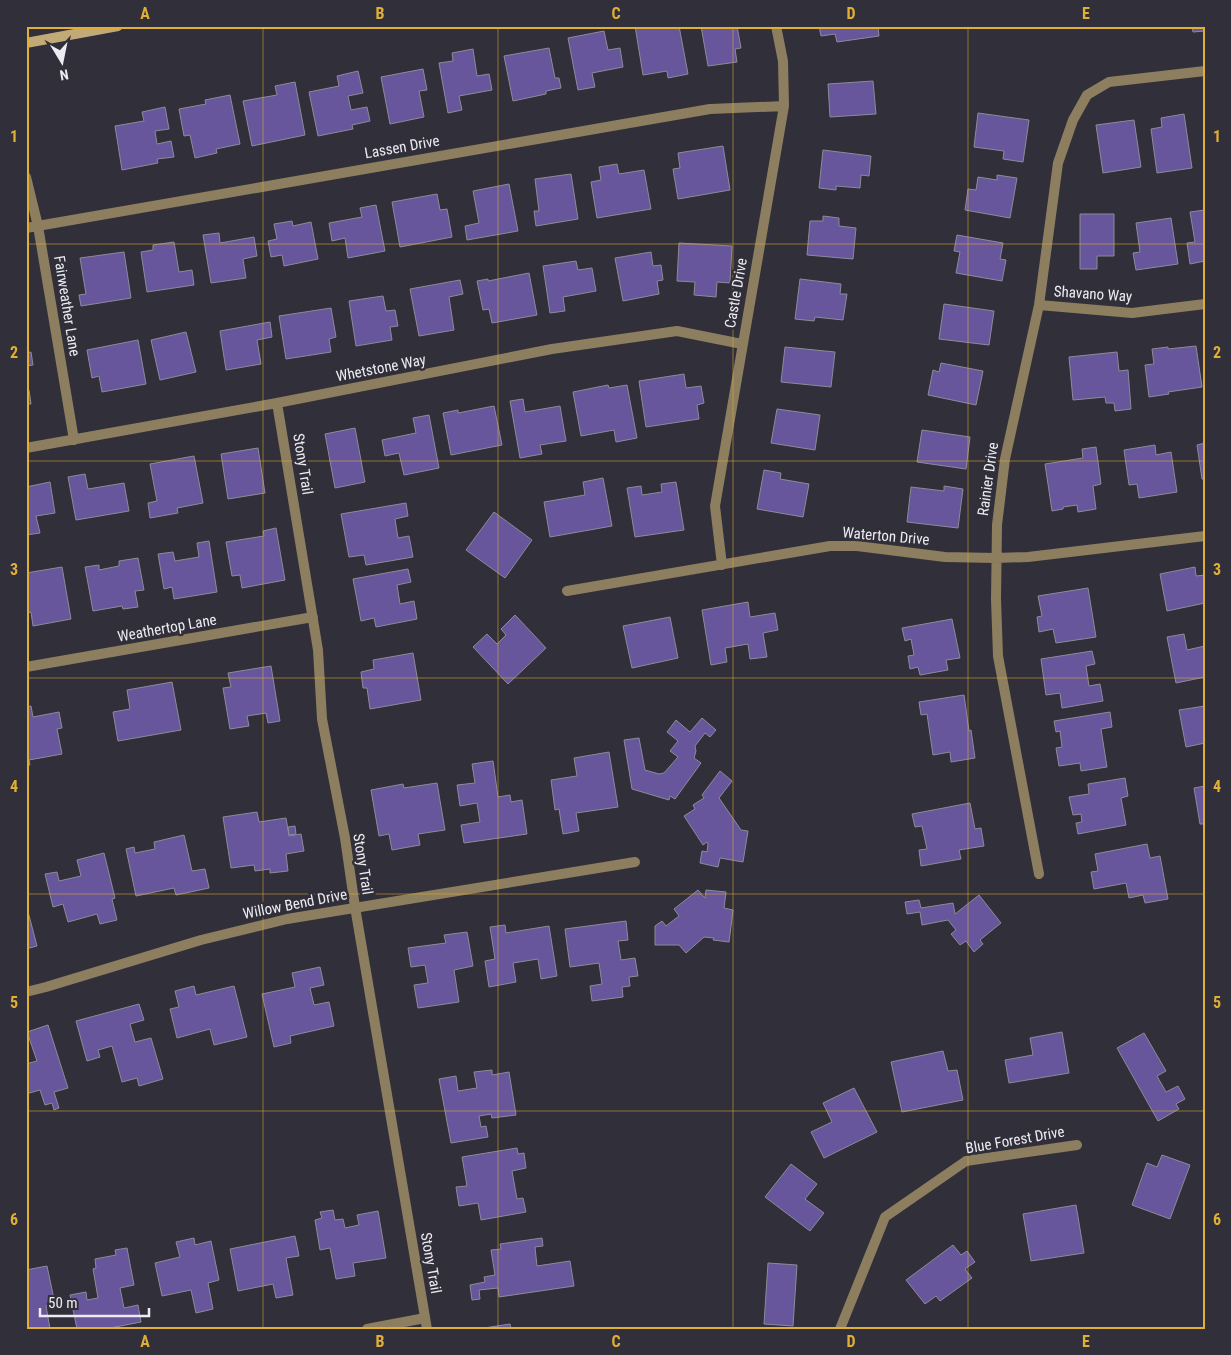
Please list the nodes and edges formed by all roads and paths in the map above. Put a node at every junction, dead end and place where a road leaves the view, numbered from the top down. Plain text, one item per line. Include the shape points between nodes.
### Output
1 (118, 26) edge
2 (776, 26) edge
3 (26, 42) edge
4 (1205, 71) edge
5 (784, 106) junction
6 (26, 177) edge
7 (38, 226) junction
8 (26, 228) edge
9 (1205, 304) edge
10 (1039, 305) junction
11 (742, 344) junction
12 (277, 403) junction
13 (74, 440) junction
14 (26, 448) edge
15 (1205, 536) edge
16 (996, 558) junction
17 (722, 565) junction
18 (567, 591) dead end
19 (313, 616) junction
20 (26, 668) edge
21 (635, 862) dead end
22 (1039, 874) dead end
23 (355, 907) junction
24 (26, 992) edge
25 (1077, 1145) dead end
26 (425, 1318) junction
27 (368, 1329) edge
28 (428, 1329) edge
29 (840, 1329) edge

1 - 3 main road
2 - 5 street, Castle Drive via 783,62
4 - 10 street, Rainier Drive via 1109,82 1087,95 1073,120 1058,163
5 - 7 street, Lassen Drive via 710,109
5 - 11 street, Castle Drive
6 - 7 street, Fairweather Lane
7 - 8 street, Lassen Drive
7 - 13 street, Fairweather Lane
9 - 10 street, Shavano Way via 1132,313
10 - 16 street, Rainier Drive via 1005,459
11 - 12 street, Whetstone Way via 677,331 552,349
11 - 17 street, Castle Drive via 715,506
12 - 13 street, Whetstone Way
12 - 19 street, Stony Trail
13 - 14 street, Whetstone Way
15 - 16 street, Waterton Drive
16 - 17 street, Waterton Drive via 945,557 857,546 830,546
16 - 22 street, Rainier Drive via 998,656
17 - 18 street, Waterton Drive
19 - 20 street, Weathertop Lane
19 - 23 street, Stony Trail via 322,719
21 - 23 street, Willow Bend Drive
23 - 24 street, Willow Bend Drive via 287,919 201,940
23 - 26 street, Stony Trail
25 - 29 street, Blue Forest Drive via 966,1161 885,1217
26 - 27 street
26 - 28 street, Stony Trail

